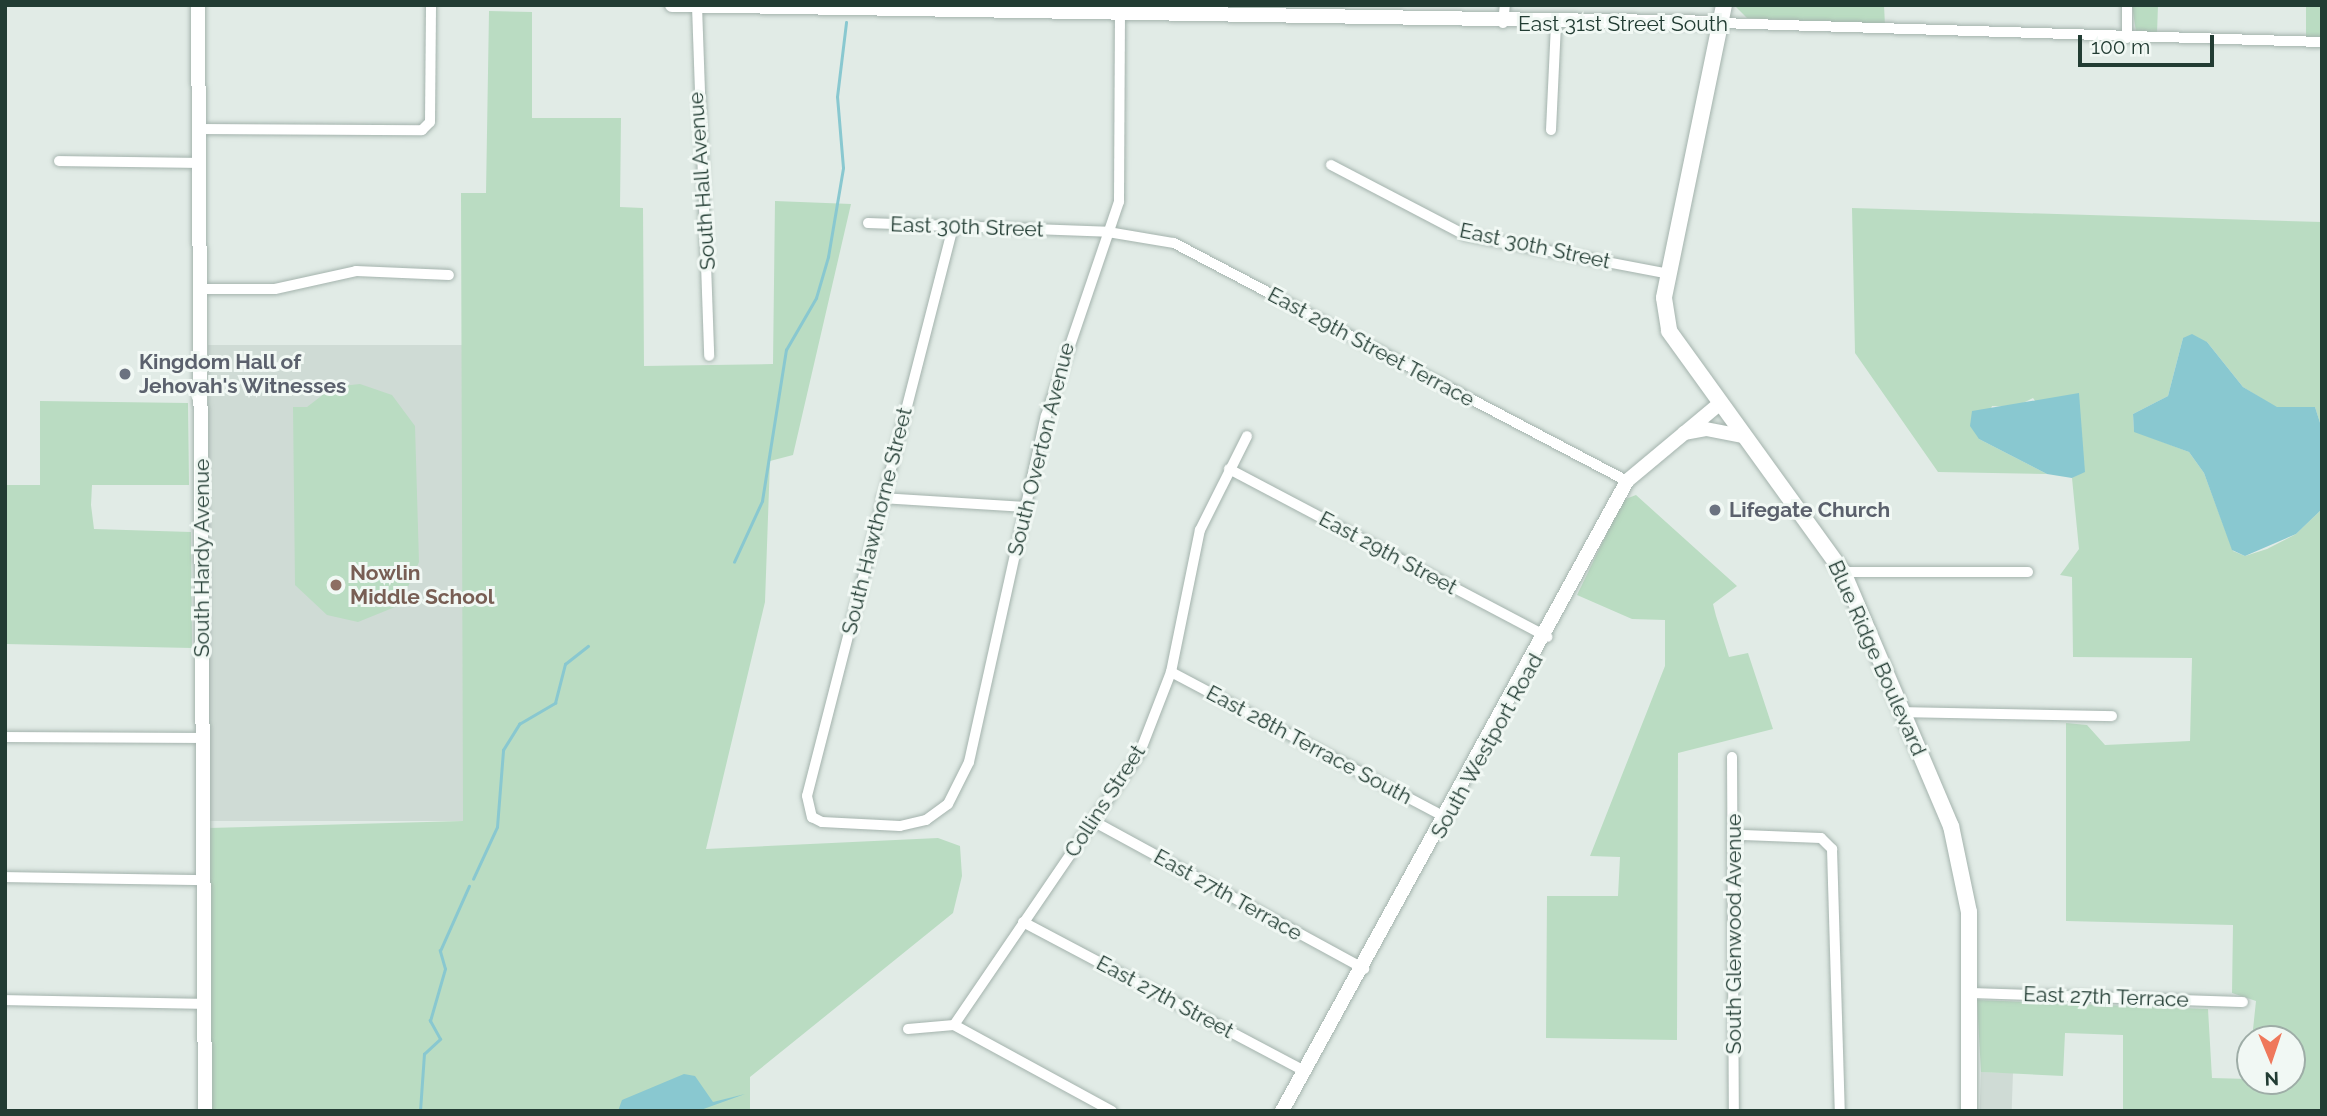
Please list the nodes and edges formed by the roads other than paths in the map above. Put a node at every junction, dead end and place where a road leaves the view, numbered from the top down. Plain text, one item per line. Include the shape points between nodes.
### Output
1 (198, 5) edge
2 (431, 5) edge
3 (672, 5) edge
4 (1505, 5) edge
5 (1724, 5) edge
6 (2127, 5) edge
7 (696, 6) edge
8 (809, 7) edge
9 (1120, 10) edge
10 (1503, 23) junction
11 (1720, 23) junction
12 (1556, 24) junction
13 (2127, 38) junction
14 (2322, 42) edge
15 (198, 129) junction
16 (1551, 130) dead end
17 (59, 161) dead end
18 (198, 163) junction
19 (1331, 165) dead end
20 (869, 223) dead end
21 (953, 227) junction
22 (1108, 232) junction
23 (1669, 274) junction
24 (449, 275) dead end
25 (201, 289) junction
26 (709, 356) dead end
27 (1719, 404) junction
28 (1683, 433) junction
29 (1247, 436) dead end
30 (1743, 436) junction
31 (1229, 469) junction
32 (1627, 481) junction
33 (882, 498) junction
34 (1025, 507) junction
35 (1843, 572) junction
36 (2028, 572) dead end
37 (1547, 637) junction
38 (1171, 672) junction
39 (1902, 712) junction
40 (2112, 716) dead end
41 (5, 737) edge
42 (202, 738) junction
43 (1732, 757) dead end
44 (945, 807) joint
45 (1447, 818) junction
46 (1093, 821) junction
47 (1735, 841) junction
48 (5, 877) edge
49 (204, 880) junction
50 (1023, 922) junction
51 (1364, 969) junction
52 (1969, 993) junction
53 (5, 1000) edge
54 (2244, 1002) dead end
55 (205, 1004) junction
56 (954, 1025) junction
57 (908, 1029) dead end
58 (1306, 1072) junction
59 (205, 1111) edge
60 (1112, 1111) edge
61 (1282, 1111) edge
62 (1734, 1111) edge
63 (1840, 1111) edge
64 (1969, 1111) edge

1 - 15 street, South Hardy Avenue
2 - 15 street via 430,122 422,130
3 - 7 street, East 31st Street South
4 - 10 street
5 - 11 main road, Blue Ridge Boulevard
6 - 13 street
7 - 8 street, East 31st Street South
7 - 26 street, South Hall Avenue
8 - 9 street, East 31st Street South
9 - 10 street, East 31st Street South
9 - 22 street, South Overton Avenue via 1123,177
10 - 12 street, East 31st Street South
11 - 12 street, East 31st Street South
11 - 13 street, East 31st Street South
11 - 23 main road, Blue Ridge Boulevard
12 - 16 street
13 - 14 street, East 31st Street South
15 - 18 street, South Hardy Avenue
17 - 18 street
18 - 25 street, South Hardy Avenue
19 - 23 street, East 30th Street via 1465,235
20 - 21 street, East 30th Street
21 - 22 street, East 30th Street
21 - 33 street, South Hawthorne Street
22 - 32 street, East 29th Street Terrace via 1174,243
22 - 34 street, South Overton Avenue via 1061,361
23 - 27 main road, Blue Ridge Boulevard via 1664,298 1669,331
24 - 25 street via 356,271 275,289
25 - 42 street, South Hardy Avenue
27 - 28 street, South Westport Road
27 - 30 main road, Blue Ridge Boulevard
28 - 30 street via 1706,429
28 - 32 street, South Westport Road
29 - 31 street, Collins Street
30 - 35 main road, Blue Ridge Boulevard
31 - 37 street, East 29th Street
31 - 38 street, Collins Street via 1200,530
32 - 37 street, South Westport Road
33 - 34 street
33 - 44 street, South Hawthorne Street via 807,796 810,814 834,824 900,826 926,820
34 - 44 street, South Overton Avenue via 976,738
35 - 36 street
35 - 39 main road, Blue Ridge Boulevard
37 - 45 street, South Westport Road
38 - 45 street, East 28th Terrace South
38 - 46 street, Collins Street via 1134,764
39 - 40 street
39 - 52 main road, Blue Ridge Boulevard via 1961,859
41 - 42 street
42 - 49 street, South Hardy Avenue
43 - 47 street, South Glenwood Avenue
45 - 51 street, South Westport Road
46 - 50 street, Collins Street
46 - 51 street, East 27th Terrace
47 - 62 street, South Glenwood Avenue
47 - 63 street via 1743,835 1828,842
48 - 49 street
49 - 55 street, South Hardy Avenue
50 - 56 street, Collins Street
50 - 58 street, East 27th Street
51 - 58 street, South Westport Road
52 - 54 street, East 27th Terrace
52 - 64 main road, Blue Ridge Boulevard
53 - 55 street
55 - 59 street, South Hardy Avenue
56 - 57 street
56 - 60 street
58 - 61 street, South Westport Road

